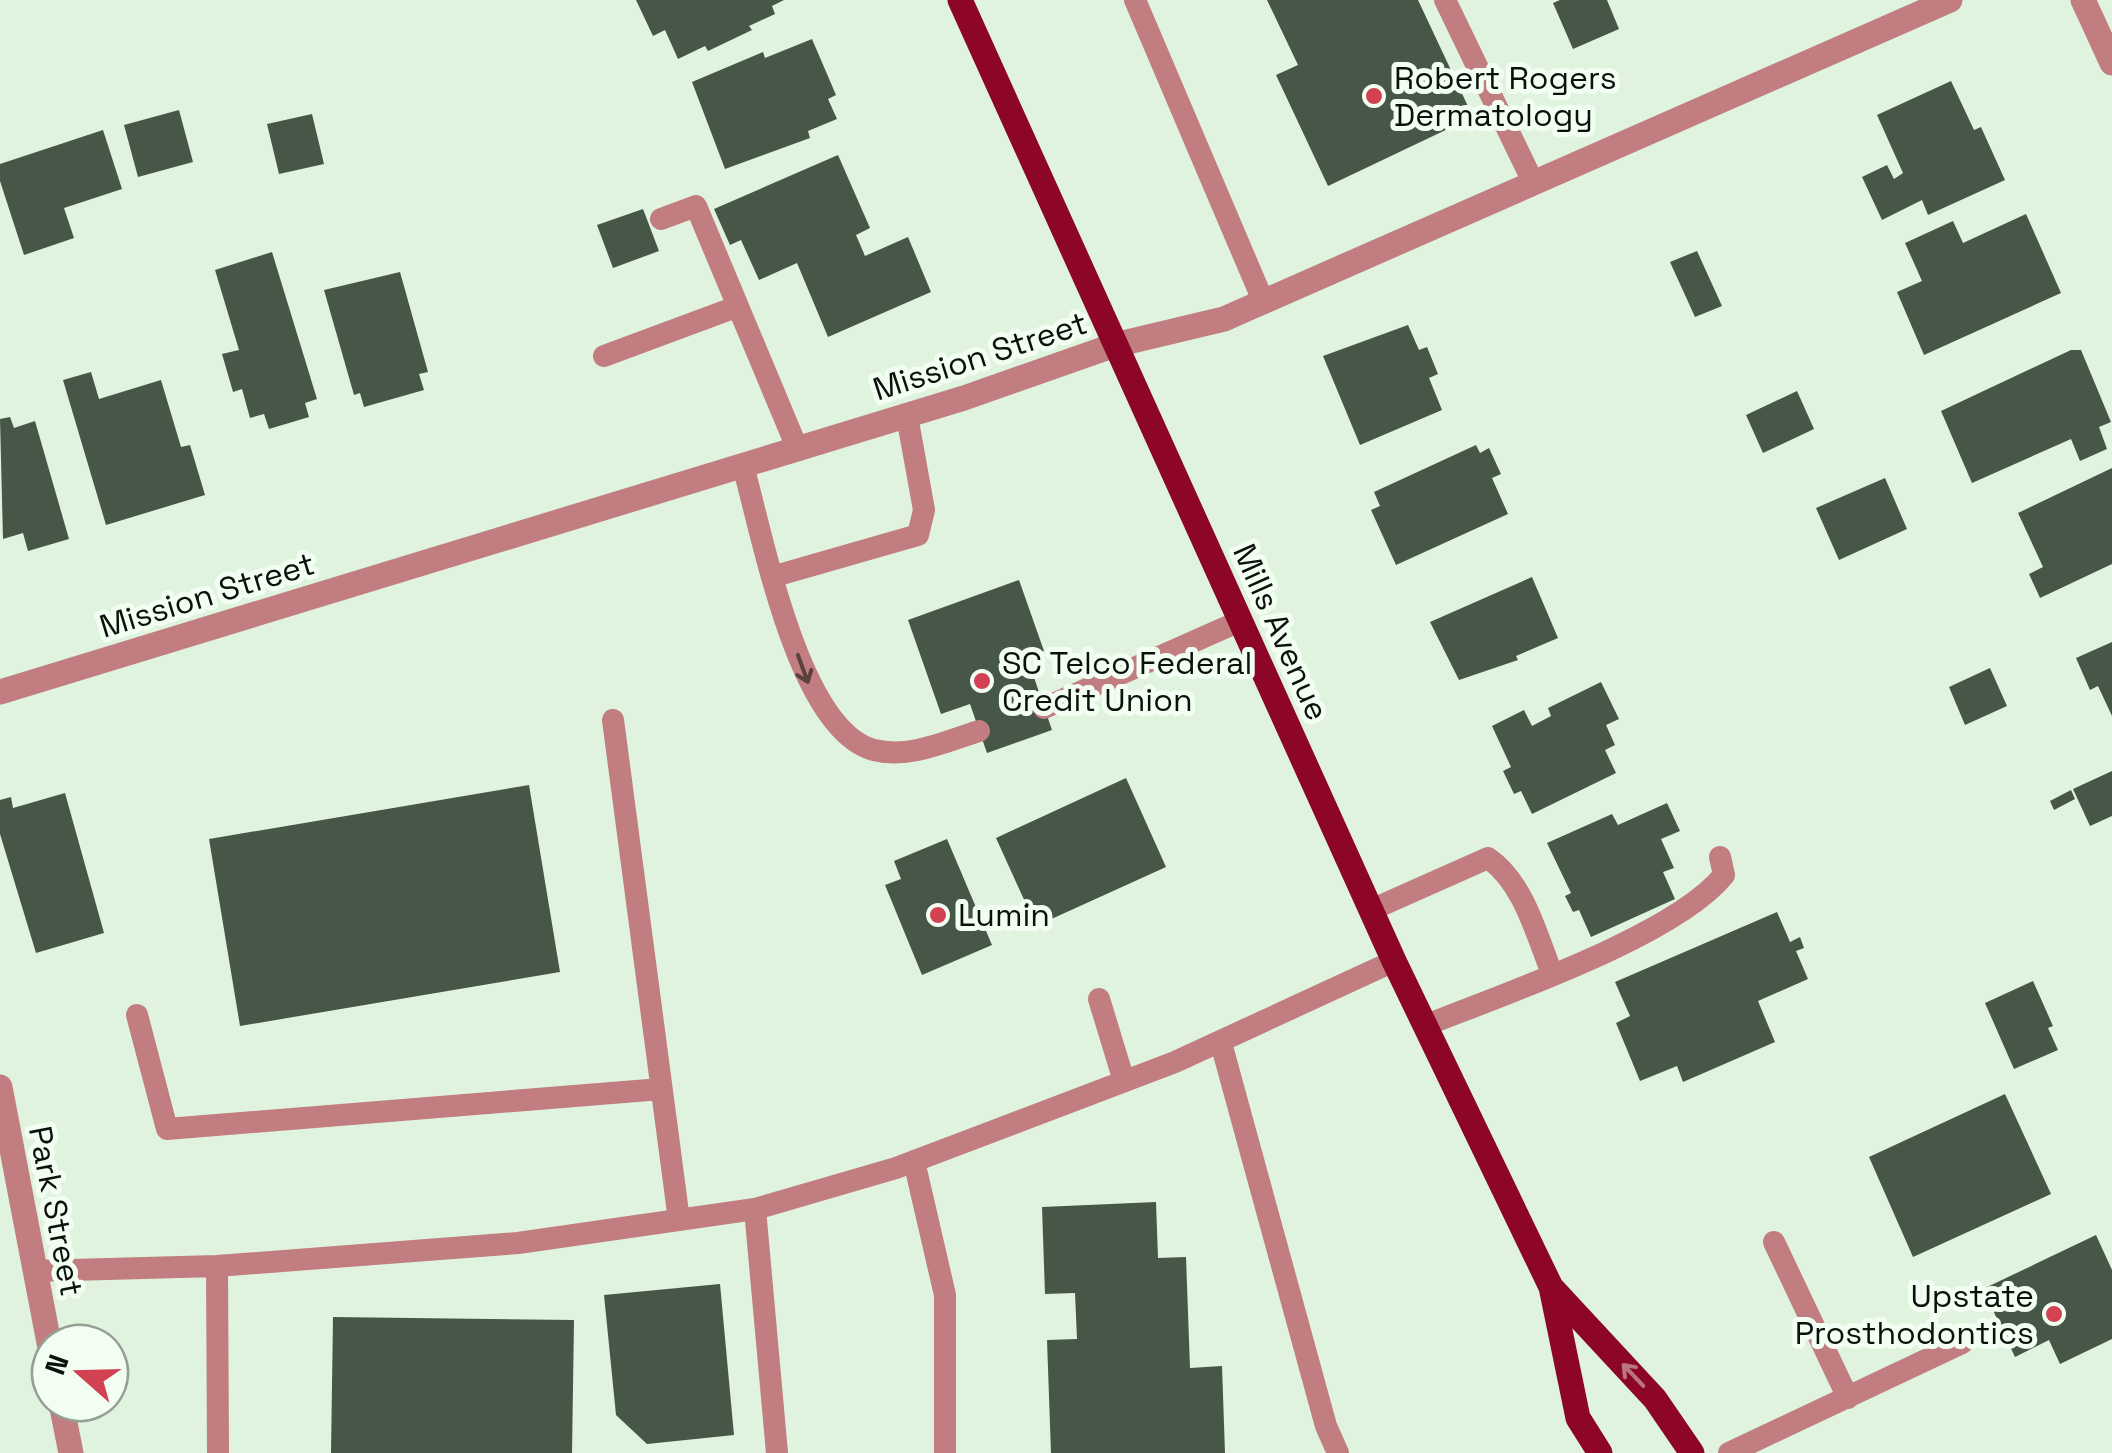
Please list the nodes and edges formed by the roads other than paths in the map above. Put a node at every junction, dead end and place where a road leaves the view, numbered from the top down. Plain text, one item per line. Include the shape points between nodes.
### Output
1 (960, 0) edge
2 (1135, 0) edge
3 (1445, 0) edge
4 (1950, 0) edge
5 (2084, 0) edge
6 (2112, 63) edge
7 (1533, 182) junction
8 (661, 218) dead end
9 (1264, 303) junction
10 (736, 308) junction
11 (1115, 346) junction
12 (604, 356) dead end
13 (908, 416) junction
14 (798, 450) junction
15 (743, 466) junction
16 (775, 576) junction
17 (1240, 622) junction
18 (0, 692) edge
19 (1044, 708) dead end
20 (612, 720) dead end
21 (979, 732) dead end
22 (1720, 857) dead end
23 (1371, 910) junction
24 (1394, 961) junction
25 (1552, 974) junction
26 (1099, 999) dead end
27 (138, 1014) dead end
28 (1424, 1026) junction
29 (1221, 1042) junction
30 (1124, 1081) junction
31 (0, 1087) edge
32 (662, 1089) junction
33 (914, 1162) junction
34 (755, 1209) junction
35 (678, 1220) junction
36 (1774, 1242) dead end
37 (217, 1266) junction
38 (34, 1271) junction
39 (1551, 1287) junction
40 (45, 1323) edge
41 (1962, 1343) dead end
42 (1848, 1398) junction
43 (65, 1423) edge
44 (71, 1453) edge
45 (218, 1453) edge
46 (777, 1453) edge
47 (945, 1453) edge
48 (1338, 1453) edge
49 (1600, 1453) edge
50 (1692, 1453) edge
51 (1729, 1453) edge

1 - 11 main road, Mills Avenue
2 - 9 lane
3 - 7 lane
4 - 7 street, Mission Street
5 - 6 street
7 - 9 street, Mission Street
8 - 10 lane via 696,206
9 - 11 street, Mission Street via 1199,327
10 - 12 lane
10 - 14 lane
11 - 13 street, Mission Street
11 - 17 main road, Mills Avenue
13 - 14 street, Mission Street
13 - 16 lane via 924,510 918,535
14 - 15 street, Mission Street
15 - 16 lane
15 - 18 street, Mission Street
16 -> 21 lane via 806,679 830,721 872,750 910,752
17 - 19 lane
17 - 23 main road, Mills Avenue
20 - 32 lane
22 - 25 lane via 1724,875 1712,891 1673,917
23 - 24 main road, Mills Avenue
23 - 25 lane via 1488,858 1519,894
24 - 28 main road, Mills Avenue
24 - 29 lane
25 - 28 lane
26 - 30 lane
27 - 32 lane via 167,1129
28 - 39 main road, Mills Avenue
29 - 30 lane
29 - 48 lane
30 - 33 lane
31 - 38 street, Park Street
32 - 35 lane
33 - 34 lane
33 - 47 lane via 945,1294
34 - 35 lane
34 - 46 lane
35 - 37 lane via 518,1243
36 - 42 lane
37 - 38 lane
37 - 45 lane
38 - 40 street, Park Street
39 - 49 main road, Mills Avenue via 1578,1418
50 -> 39 main road, Mills Avenue via 1656,1399
41 - 42 lane
42 - 51 lane
43 - 44 street

